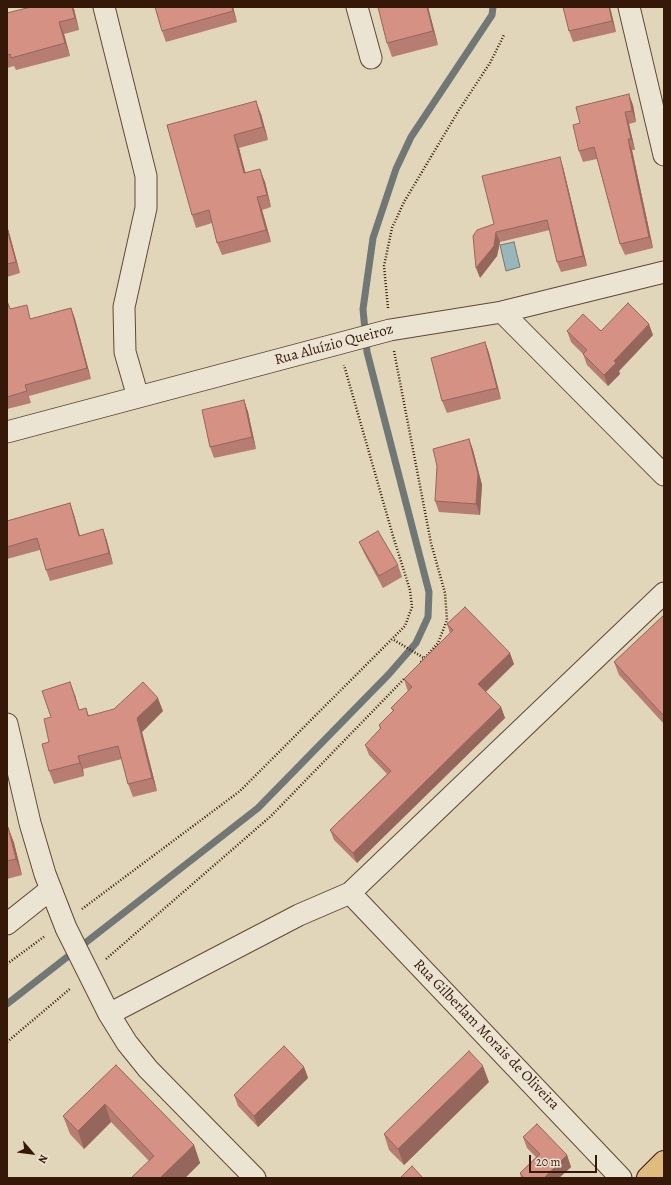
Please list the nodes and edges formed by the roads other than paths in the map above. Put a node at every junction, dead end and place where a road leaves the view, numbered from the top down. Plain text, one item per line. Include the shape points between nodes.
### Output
1 (104, 7) edge
2 (357, 7) edge
3 (629, 7) edge
4 (371, 58) dead end
5 (664, 155) edge
6 (664, 272) edge
7 (502, 312) junction
8 (138, 397) junction
9 (7, 432) edge
10 (664, 475) edge
11 (664, 593) edge
12 (7, 724) edge
13 (51, 889) junction
14 (350, 893) junction
15 (7, 924) edge
16 (109, 1014) junction
17 (664, 1162) edge
18 (255, 1178) edge
19 (621, 1178) edge
20 (648, 1178) edge

1 - 8 street via 146,176 146,208 124,308 125,352
2 - 4 street
3 - 5 street
6 - 7 street, Rua Aluízio Queiroz
7 - 8 street, Rua Aluízio Queiroz via 390,330
7 - 10 street
8 - 9 street, Rua Aluízio Queiroz
11 - 14 street
12 - 13 street via 30,822
13 - 15 street
13 - 16 street via 65,925
14 - 16 street via 298,915
14 - 19 street, Rua Gilberlam Morais de Oliveira
16 - 18 street via 127,1043 148,1069
17 - 20 main road

